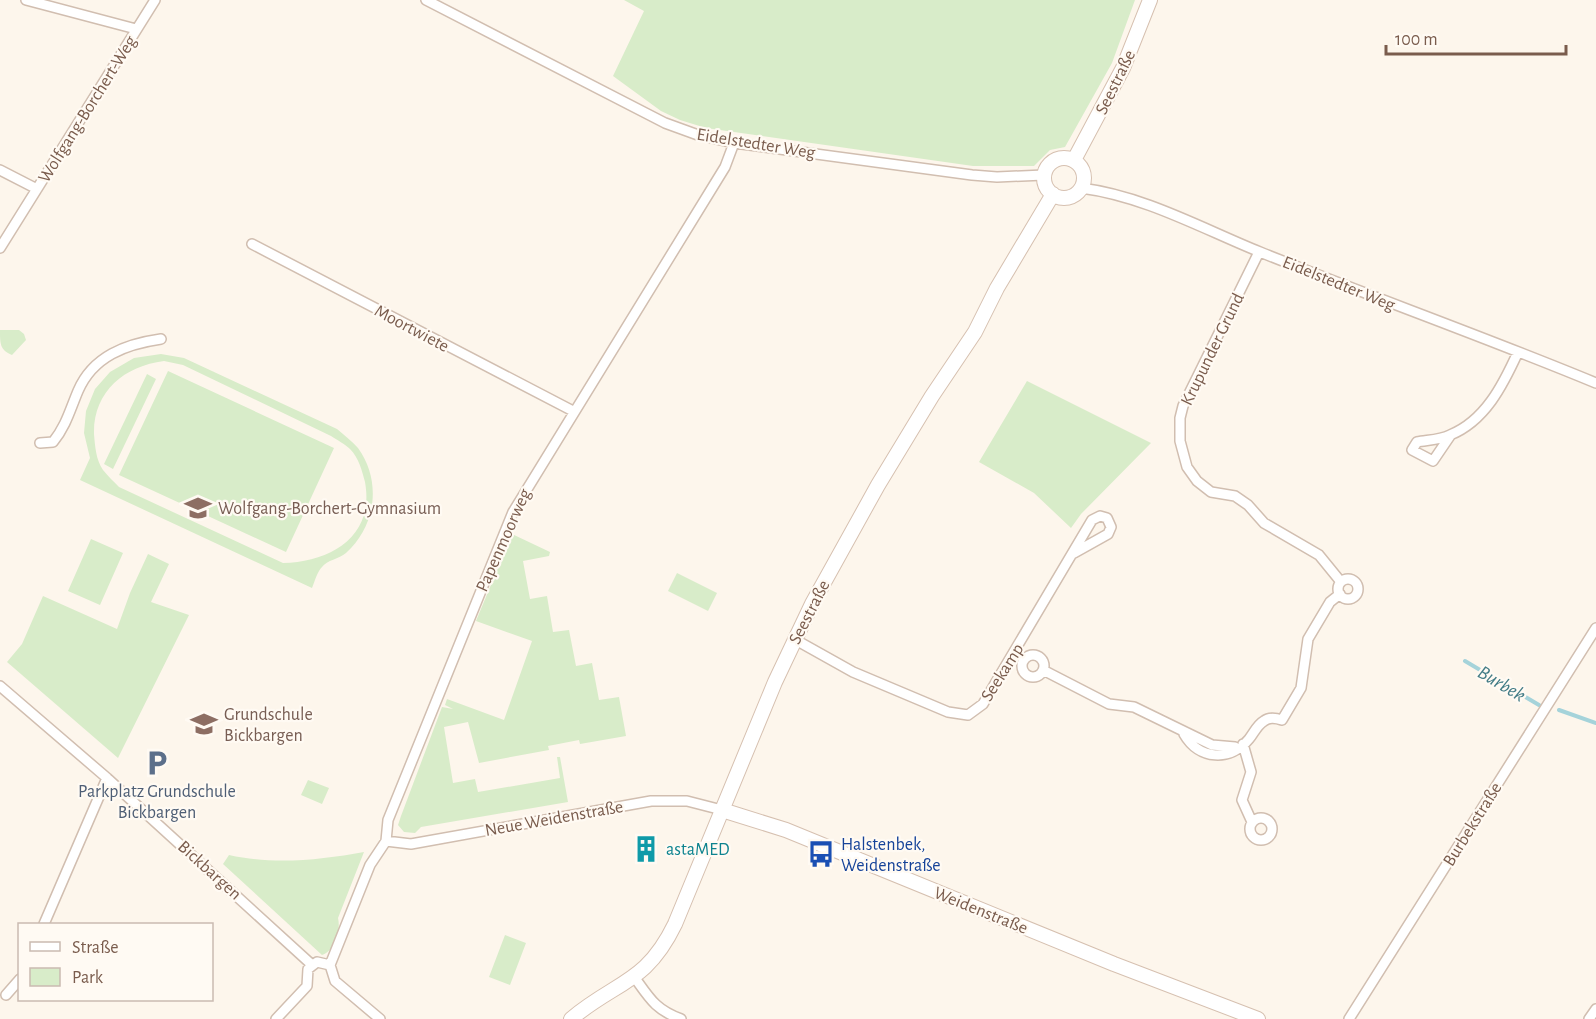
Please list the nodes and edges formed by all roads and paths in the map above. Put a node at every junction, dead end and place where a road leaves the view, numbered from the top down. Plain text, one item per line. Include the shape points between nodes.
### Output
1 (26, 0) edge
2 (154, 0) edge
3 (426, 0) edge
4 (1150, 0) edge
5 (136, 29) junction
6 (734, 143) junction
7 (1074, 160) junction
8 (0, 170) edge
9 (1044, 175) junction
10 (1081, 188) junction
11 (37, 189) junction
12 (1053, 194) junction
13 (252, 244) dead end
14 (0, 248) edge
15 (1259, 252) junction
16 (161, 339) dead end
17 (1518, 352) junction
18 (1596, 383) edge
19 (573, 411) junction
20 (1450, 436) dead end
21 (40, 443) dead end
22 (1074, 552) dead end
23 (1341, 582) junction
24 (1340, 594) junction
25 (1596, 628) edge
26 (794, 639) junction
27 (1014, 654) junction
28 (1024, 659) junction
29 (1043, 669) junction
30 (0, 686) edge
31 (1243, 744) junction
32 (107, 778) junction
33 (722, 810) junction
34 (1252, 822) dead end
35 (386, 842) junction
36 (44, 923) edge
37 (311, 964) junction
38 (330, 965) junction
39 (634, 978) junction
40 (18, 981) edge
41 (6, 995) dead end
42 (1596, 1009) edge
43 (1237, 1016) edge
44 (276, 1019) edge
45 (380, 1019) edge
46 (571, 1019) edge
47 (681, 1019) edge
48 (1258, 1019) edge
49 (1349, 1019) edge
50 (1589, 1019) edge

1 - 5 street, Wolfgang-Borchert-Weg
2 - 5 street, Wolfgang-Borchert-Weg
3 - 6 street, Eidelstedter Weg via 665,123
4 - 7 street, Seestraße via 1123,68
5 - 11 street, Wolfgang-Borchert-Weg
6 - 9 street, Eidelstedter Weg via 981,176
6 - 19 street, Papenmoorweg via 725,167
7 - 9 street via 1059,158
7 - 10 street via 1083,173
8 - 11 street, Wolfgang-Borchert-Weg
9 - 12 street
10 - 12 street via 1068,197
10 - 15 street, Eidelstedter Weg via 1151,206
11 - 14 street, Wolfgang-Borchert-Weg
12 - 26 street, Seestraße via 975,332 878,485
13 - 19 street, Moortwiete
15 - 17 street, Eidelstedter Weg
15 - 23 street, Krupunder Grund via 1183,406 1179,431 1182,452 1191,474 1204,487 1242,500 1264,523 1319,555
16 - 21 street via 120,348 97,363 78,390 62,431 53,442
17 - 18 street, Eidelstedter Weg
17 - 20 street via 1481,414
19 - 35 street, Papenmoorweg via 505,529 388,820
22 - 27 street, Seekamp
23 - 24 street
23 - 24 street, Krupunder Grund via 1352,580 1358,590 1351,598
24 - 31 street, Krupunder Grund via 1330,602 1308,639 1301,688 1282,720 1263,721
25 - 49 street, Burbekstraße
26 - 27 street, Seekamp via 853,672 958,715 968,715 983,704
26 - 33 street, Seestraße
27 - 28 street, Krupunder Grund
28 - 29 street, Krupunder Grund via 1036,656
28 - 29 street, Krupunder Grund via 1022,666 1028,675 1038,675
29 - 31 street, Krupunder Grund via 1109,704 1134,707 1184,734 1193,747 1207,755 1224,754
30 - 32 street, Bickbargen
31 - 34 street via 1251,772 1242,800
32 - 36 street
32 - 37 street, Bickbargen
33 - 35 street, Neue Weidenstraße via 687,801 651,801 411,844
33 - 39 street, Seestraße via 673,928 650,965
33 - 43 street, Weidenstraße via 786,830
35 - 38 street, Papenmoorweg via 370,865
37 - 38 street
37 - 44 street via 306,974 307,986
38 - 45 street via 335,981
39 - 46 street, Seestraße
39 - 47 street via 654,1005
40 - 41 street
42 - 50 street
43 - 48 street, Weidenstraße

